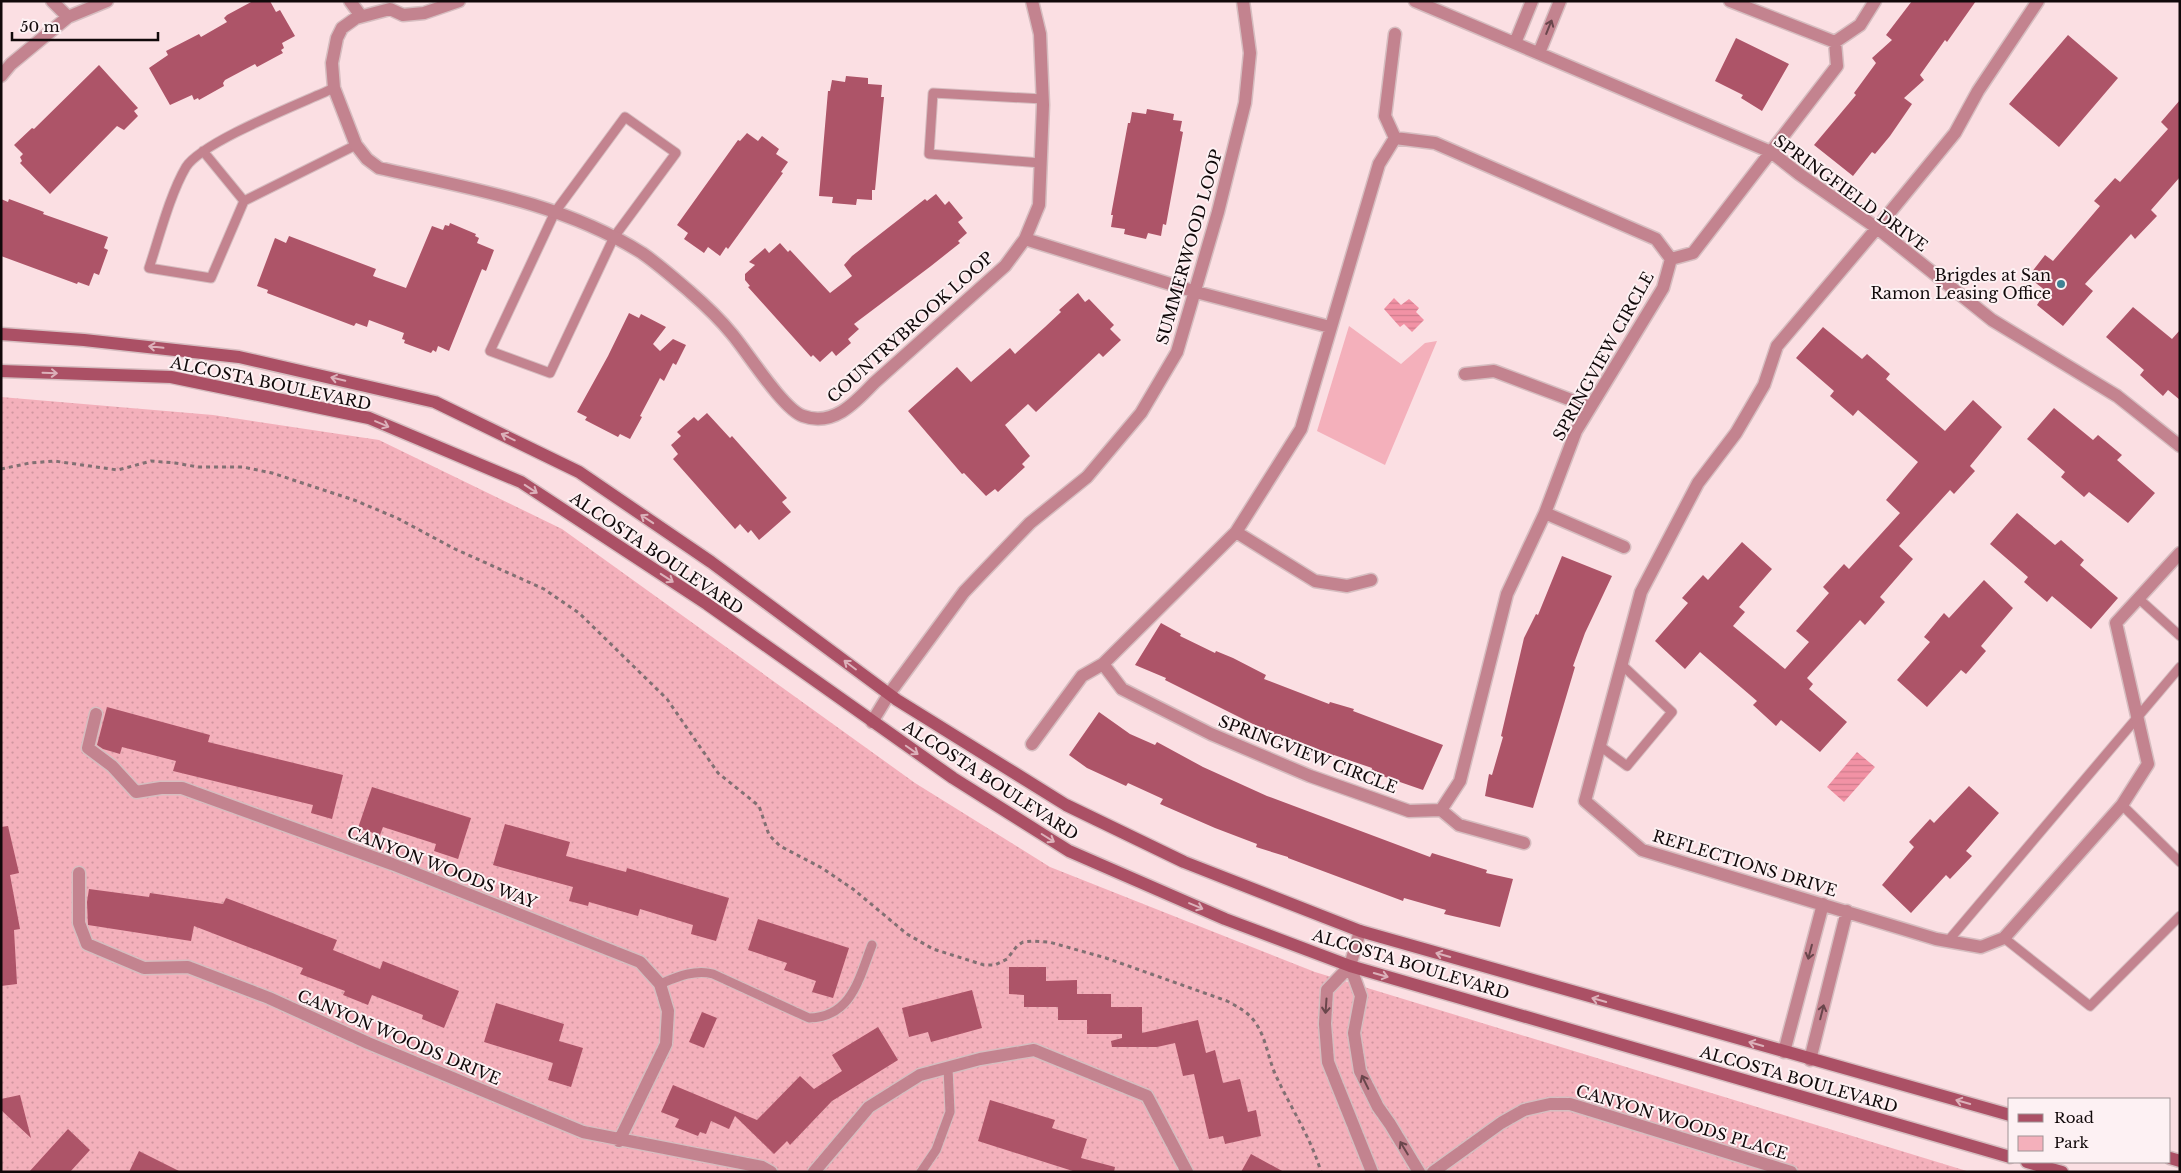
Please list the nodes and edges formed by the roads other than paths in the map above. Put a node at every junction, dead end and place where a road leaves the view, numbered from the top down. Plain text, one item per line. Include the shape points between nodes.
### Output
1 (52, 1) edge
2 (107, 1) edge
3 (350, 1) edge
4 (459, 1) edge
5 (1032, 1) edge
6 (1244, 1) edge
7 (1415, 1) edge
8 (1532, 1) edge
9 (1560, 1) edge
10 (1730, 1) edge
11 (1875, 1) edge
12 (2038, 1) edge
13 (387, 5) edge
14 (361, 16) junction
15 (68, 17) junction
16 (1395, 34) dead end
17 (1514, 42) junction
18 (1835, 42) junction
19 (1539, 53) junction
20 (1, 76) edge
21 (334, 88) junction
22 (1042, 99) junction
23 (1395, 138) junction
24 (356, 145) junction
25 (203, 151) junction
26 (1771, 152) junction
27 (1041, 162) junction
28 (244, 201) junction
29 (555, 212) junction
30 (1877, 228) junction
31 (614, 237) junction
32 (1025, 239) junction
33 (1671, 259) junction
34 (1196, 292) junction
35 (1330, 327) junction
36 (1, 334) edge
37 (1, 371) edge
38 (1465, 374) dead end
39 (1590, 407) junction
40 (2180, 446) edge
41 (1545, 513) junction
42 (1236, 532) junction
43 (1624, 547) dead end
44 (2180, 553) edge
45 (1371, 580) dead end
46 (2138, 598) junction
47 (2180, 636) edge
48 (1103, 664) junction
49 (1621, 664) junction
50 (2180, 667) edge
51 (889, 694) junction
52 (96, 714) dead end
53 (2138, 716) junction
54 (872, 722) junction
55 (1032, 744) dead end
56 (1600, 746) junction
57 (2122, 805) junction
58 (1441, 810) junction
59 (1524, 843) dead end
60 (2180, 862) edge
61 (79, 873) dead end
62 (1823, 904) junction
63 (1847, 911) junction
64 (2180, 916) edge
65 (1360, 931) junction
66 (2004, 938) junction
67 (1948, 941) junction
68 (872, 945) dead end
69 (1350, 966) junction
70 (660, 984) junction
71 (1784, 1052) junction
72 (1810, 1060) junction
73 (948, 1068) junction
74 (2008, 1114) edge
75 (619, 1141) junction
76 (2008, 1156) edge
77 (2030, 1163) edge
78 (771, 1172) edge
79 (814, 1172) edge
80 (921, 1172) edge
81 (1187, 1172) edge
82 (1372, 1172) edge
83 (1419, 1172) edge
84 (1433, 1172) edge
85 (1791, 1172) edge
86 (2062, 1172) edge

1 - 15 street
2 - 15 street
3 - 14 street
4 - 13 street, COUNTRYBROOK LOOP via 424,13 402,15
5 - 22 street, COUNTRYBROOK LOOP via 1040,34
6 - 34 street, SUMMERWOOD LOOP via 1250,53 1245,103
7 - 17 street, SPRINGFIELD DRIVE
8 - 17 street
19 -> 9 street
10 - 18 street
11 - 18 street via 1860,25
12 - 30 street, REFLECTIONS DRIVE via 1978,91 1955,132
13 - 14 street, COUNTRYBROOK LOOP
14 - 21 street, COUNTRYBROOK LOOP via 342,28 336,38 332,62
15 - 20 street
16 - 23 street via 1385,116
17 - 19 street, SPRINGFIELD DRIVE
18 - 26 street via 1837,66
19 - 26 street, SPRINGFIELD DRIVE
21 - 24 street, COUNTRYBROOK LOOP
21 - 25 lane via 228,136
22 - 27 street, COUNTRYBROOK LOOP
22 - 27 lane via 933,93 929,154
23 - 33 street, SPRINGVIEW CIRCLE via 1435,142 1656,239
23 - 35 street via 1379,164
24 - 28 lane
24 - 29 street, COUNTRYBROOK LOOP via 379,168 502,196
25 - 28 lane
25 - 28 lane via 186,167 149,268 211,278
26 - 30 street, SPRINGFIELD DRIVE
26 - 33 street via 1693,253
27 - 32 street, COUNTRYBROOK LOOP via 1039,205
29 - 31 street, COUNTRYBROOK LOOP
29 - 31 lane via 625,117 676,152
29 - 31 lane via 490,351 550,373
30 - 40 street, SPRINGFIELD DRIVE via 1992,320 2117,396
30 - 49 street, REFLECTIONS DRIVE via 1777,346 1764,385 1736,433 1698,483 1641,592
31 - 32 street, COUNTRYBROOK LOOP via 643,254 711,311 782,401 803,416 822,419 833,417 861,397 1005,266
32 - 34 street
33 - 39 street, SPRINGVIEW CIRCLE via 1663,288
34 - 35 street
34 - 51 street, SUMMERWOOD LOOP via 1176,352 1141,414 1087,477 1030,523 964,592
35 - 42 street via 1301,428
51 -> 36 main road, ALCOSTA BOULEVARD via 711,562 579,472 435,402 239,356
37 -> 54 main road, ALCOSTA BOULEVARD via 171,377 369,418 522,482 707,604
38 - 39 street via 1494,371
39 - 41 street, SPRINGVIEW CIRCLE via 1576,431
41 - 43 street
41 - 58 street, SPRINGVIEW CIRCLE via 1507,594 1460,782
42 - 45 street via 1315,581 1347,586
42 - 48 street
44 - 46 street, REFLECTIONS DRIVE
46 - 47 lane
46 - 53 street, REFLECTIONS DRIVE via 2116,622
48 - 55 street via 1082,676
48 - 58 street, SPRINGVIEW CIRCLE via 1122,689 1211,734 1310,776 1409,811
49 - 56 street, REFLECTIONS DRIVE
49 - 56 lane via 1672,712 1627,766
50 - 53 lane
51 - 54 street, SUMMERWOOD LOOP
51 - 65 main road, ALCOSTA BOULEVARD via 1066,805 1184,862
52 - 70 street, CANYON WOODS WAY via 88,748 112,766 136,792 182,788 392,864 640,962
53 - 57 street, REFLECTIONS DRIVE via 2148,764
53 - 67 lane
54 -> 69 main road, ALCOSTA BOULEVARD via 1069,851 1225,919
56 - 62 street, REFLECTIONS DRIVE via 1585,801 1642,850
57 - 60 lane
57 - 66 street, REFLECTIONS DRIVE
58 - 59 street via 1459,825
61 - 75 street, CANYON WOODS DRIVE via 79,923 87,944 144,968 188,968 269,998 368,1043 583,1132
62 - 63 street, REFLECTIONS DRIVE
62 -> 71 street
63 - 67 street, REFLECTIONS DRIVE
72 -> 63 street
64 - 66 lane via 2090,1006
65 - 69 street
71 -> 65 main road, ALCOSTA BOULEVARD
66 - 67 street, REFLECTIONS DRIVE via 1980,948
68 - 70 lane via 855,988 832,1014 821,1018 809,1018 703,971
69 -> 76 main road, ALCOSTA BOULEVARD
69 -> 82 street via 1328,990 1325,1024 1328,1062
83 -> 69 street via 1378,1107 1360,1071 1354,1033 1361,996
70 - 75 street, CANYON WOODS WAY via 668,1012 666,1044
71 - 72 main road, ALCOSTA BOULEVARD
74 -> 72 main road, ALCOSTA BOULEVARD
73 - 79 street via 920,1075 869,1107
73 - 80 lane via 950,1112 936,1150
73 - 81 street via 1034,1050 1147,1096
75 - 78 street, CANYON WOODS DRIVE via 762,1167
77 - 86 main road
84 - 85 street, CANYON WOODS PLACE via 1501,1123 1524,1110 1550,1104 1570,1104

